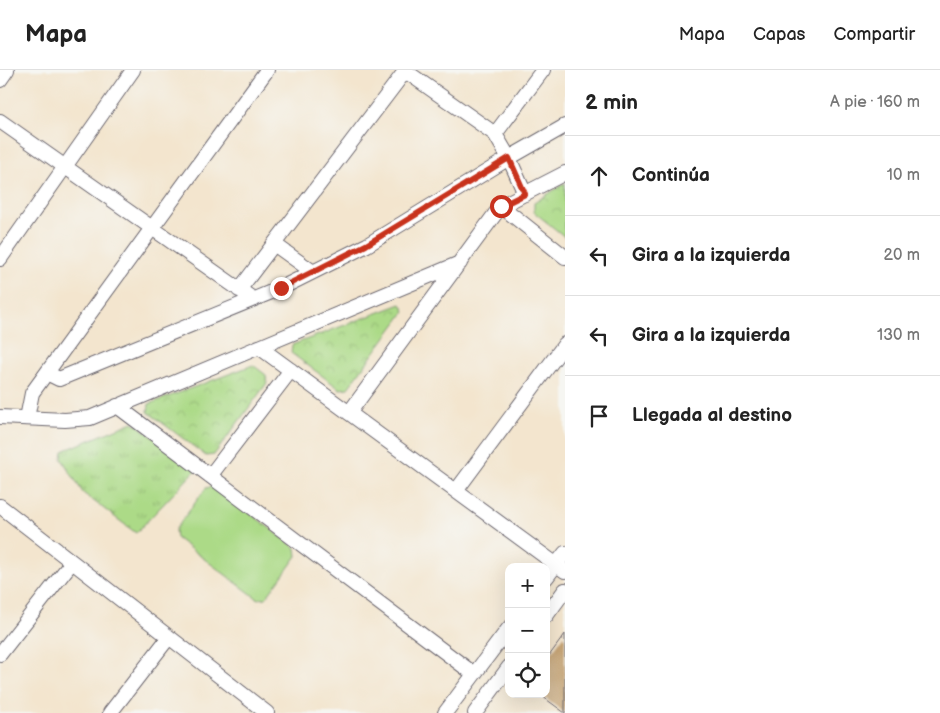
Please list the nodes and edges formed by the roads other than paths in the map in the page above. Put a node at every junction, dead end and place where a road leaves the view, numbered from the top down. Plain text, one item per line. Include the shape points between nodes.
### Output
1 (8, 70) edge
2 (133, 70) edge
3 (267, 70) edge
4 (405, 70) edge
5 (542, 70) edge
6 (0, 80) edge
7 (0, 121) edge
8 (565, 126) edge
9 (495, 134) junction
10 (509, 158) junction
11 (65, 167) junction
12 (565, 173) edge
13 (525, 194) junction
14 (501, 206) junction
15 (152, 228) junction
16 (274, 244) junction
17 (565, 257) edge
18 (0, 259) edge
19 (460, 263) junction
20 (313, 272) junction
21 (239, 290) junction
22 (253, 299) junction
23 (565, 344) edge
24 (259, 347) junction
25 (291, 370) junction
26 (47, 373) junction
27 (117, 406) junction
28 (350, 413) junction
29 (0, 417) edge
30 (27, 418) junction
31 (210, 476) junction
32 (456, 491) junction
33 (0, 506) edge
34 (72, 562) junction
35 (562, 563) edge
36 (550, 574) edge
37 (565, 590) edge
38 (550, 611) edge
39 (505, 633) edge
40 (169, 637) junction
41 (0, 654) edge
42 (505, 673) edge
43 (474, 674) junction
44 (449, 708) edge
45 (477, 712) edge
46 (110, 713) edge
47 (267, 713) edge

1 - 6 street
2 - 11 street
3 - 15 street
4 - 9 street
4 - 16 street
5 - 9 street
7 - 11 street
8 - 10 street
9 - 10 street
10 - 13 street
10 - 20 street via 366,245
11 - 15 street
11 - 18 street
12 - 13 street
13 - 14 street
14 - 17 street
14 - 19 street
15 - 21 street
15 - 26 street
16 - 20 street
16 - 21 street
19 - 24 street
19 - 28 street
20 - 22 street
21 - 22 street
22 - 26 street via 59,379
23 - 32 street
24 - 25 street
24 - 27 street
25 - 28 street
25 - 31 street
26 - 30 street via 32,393
27 - 30 street via 90,418
27 - 31 street
28 - 32 street
29 - 30 street
31 - 43 street
32 - 35 street
33 - 34 street
34 - 40 street
34 - 41 street
35 - 36 street
37 - 38 street
39 - 43 street
40 - 46 street
40 - 47 street
42 - 45 street
43 - 44 street
44 - 45 street

